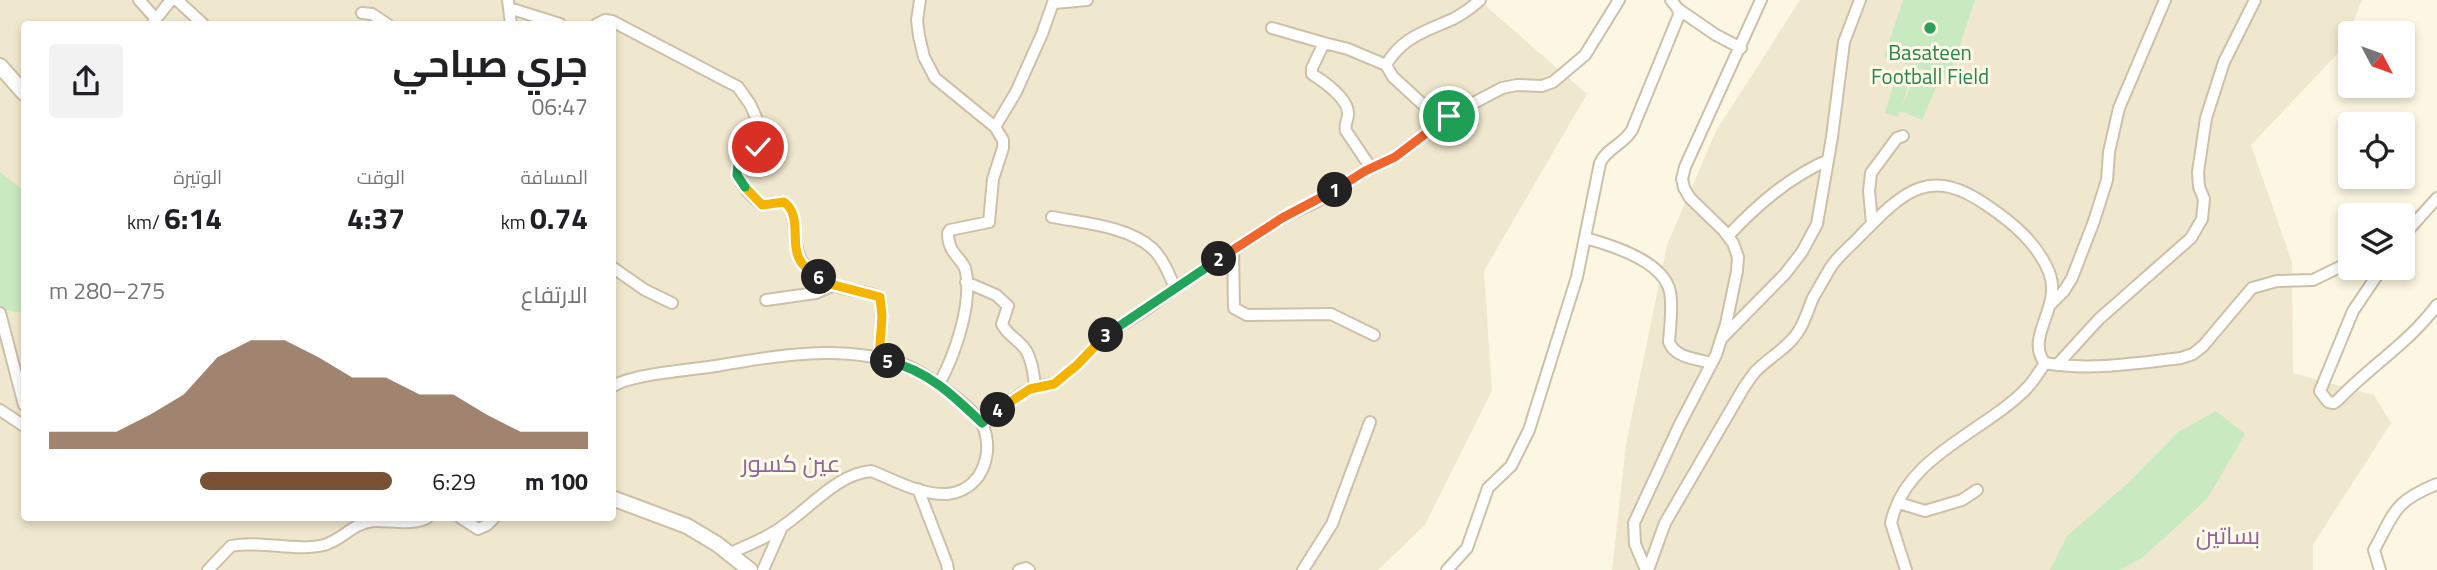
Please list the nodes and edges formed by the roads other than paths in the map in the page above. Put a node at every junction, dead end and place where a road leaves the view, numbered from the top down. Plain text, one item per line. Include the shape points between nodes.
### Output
1 (139, 0) edge
2 (171, 0) edge
3 (177, 0) edge
4 (920, 0) edge
5 (1087, 0) edge
6 (1480, 0) edge
7 (1619, 0) edge
8 (1761, 0) edge
9 (1860, 0) edge
10 (2165, 0) edge
11 (2255, 0) edge
12 (1054, 1) edge
13 (509, 4) edge
14 (1674, 5) edge
15 (362, 13) dead end
16 (153, 21) edge
17 (155, 21) edge
18 (200, 21) edge
19 (382, 21) edge
20 (552, 21) edge
21 (616, 23) edge
22 (1272, 28) dead end
23 (1324, 43) junction
24 (1741, 48) junction
25 (1386, 65) junction
26 (0, 66) edge
27 (21, 90) edge
28 (1441, 121) junction
29 (995, 127) junction
30 (1903, 136) dead end
31 (1828, 160) junction
32 (1371, 168) junction
33 (2437, 198) edge
34 (1052, 217) dead end
35 (1872, 223) junction
36 (2415, 223) edge
37 (1728, 236) junction
38 (1585, 238) junction
39 (1233, 250) junction
40 (2338, 268) edge
41 (616, 270) edge
42 (2374, 280) edge
43 (966, 282) junction
44 (834, 285) junction
45 (1175, 288) junction
46 (766, 300) dead end
47 (672, 303) dead end
48 (2051, 304) junction
49 (2437, 305) edge
50 (0, 313) edge
51 (1374, 335) dead end
52 (1721, 339) junction
53 (879, 359) junction
54 (1712, 363) junction
55 (2045, 363) junction
56 (2057, 365) junction
57 (616, 383) edge
58 (939, 384) junction
59 (1035, 387) junction
60 (21, 394) edge
61 (0, 410) edge
62 (1370, 422) dead end
63 (982, 423) junction
64 (21, 424) edge
65 (2437, 484) edge
66 (918, 489) junction
67 (1977, 490) dead end
68 (616, 499) edge
69 (1899, 503) junction
70 (383, 521) edge
71 (466, 521) edge
72 (491, 521) edge
73 (782, 527) junction
74 (729, 554) junction
75 (208, 570) edge
76 (750, 570) edge
77 (763, 570) edge
78 (948, 570) edge
79 (1019, 570) edge
80 (1028, 570) edge
81 (1303, 570) edge
82 (1447, 570) edge
83 (1647, 570) edge
84 (1906, 570) edge
85 (2380, 570) edge

1 - 16 street
2 - 17 street
3 - 18 street
4 - 29 street via 919,36 929,69 943,86
5 - 12 street
6 - 25 street via 1454,19 1423,30
7 - 28 street via 1585,55 1553,82 1502,88
8 - 24 street
9 - 31 street via 1844,42
10 - 48 street via 2119,108 2105,190 2094,221 2072,278
11 - 56 street via 2224,62 2206,118 2198,172 2204,199 2202,219 2191,238 2099,319
12 - 29 street via 1016,92
13 - 20 street
14 - 24 street
14 - 38 street via 1676,23 1632,130 1600,163
15 - 19 street
21 - 44 street via 738,87 763,133 758,147 738,164 740,182 762,205 784,202 789,206 801,262
22 - 23 street
23 - 25 street
23 - 32 street via 1312,74 1342,100 1348,114 1346,131
24 - 37 street via 1682,179 1690,198
25 - 28 street via 1392,77
26 - 27 main road
28 - 32 street via 1395,157
29 - 43 street via 1003,148 993,179 989,222 948,233 953,256 965,267
30 - 35 street via 1871,173
31 - 37 street via 1783,186
31 - 52 street via 1817,224 1802,252
32 - 39 street
33 - 36 street
34 - 45 street via 1142,241 1164,264
35 - 48 street via 1914,190 1962,189 2027,237 2049,272
35 - 83 street via 1830,268 1789,345 1756,371 1743,389 1671,512
37 - 52 street via 1738,257
38 - 54 street via 1630,254 1661,275 1670,291 1672,348
38 - 82 street via 1566,318 1529,430 1511,466 1488,488 1466,548
39 - 45 street
39 - 51 street via 1234,308 1247,315 1331,314
40 - 56 street via 2313,280 2277,281 2252,288 2193,354 2103,365
41 - 47 street
42 - 49 street via 2353,311 2327,371 2320,391 2328,402 2338,400 2419,329
43 - 58 street via 956,346
43 - 59 street via 996,295 1008,306 1002,324 1025,349
44 - 46 street via 816,293
44 - 53 street via 880,297
45 - 59 street via 1107,334 1054,384
48 - 55 street via 2038,344
50 - 60 street
52 - 54 street
53 - 57 street via 794,354
53 - 58 street via 905,365
54 - 83 street via 1634,523 1635,544
55 - 56 street
55 - 69 street via 2026,389 1924,468
58 - 63 street
59 - 63 street
61 - 64 street
62 - 81 street via 1332,524
63 - 66 street via 987,454 973,483 958,493
65 - 85 street via 2412,494 2390,516 2374,550
66 - 73 street via 866,472 841,483
66 - 78 street
67 - 69 street via 1962,500 1926,511
68 - 74 main road via 687,526
69 - 84 street via 1892,531
70 - 75 street via 352,527 323,545 231,546
71 - 72 street via 478,529
73 - 74 street
73 - 77 street
74 - 76 main road
79 - 80 street

